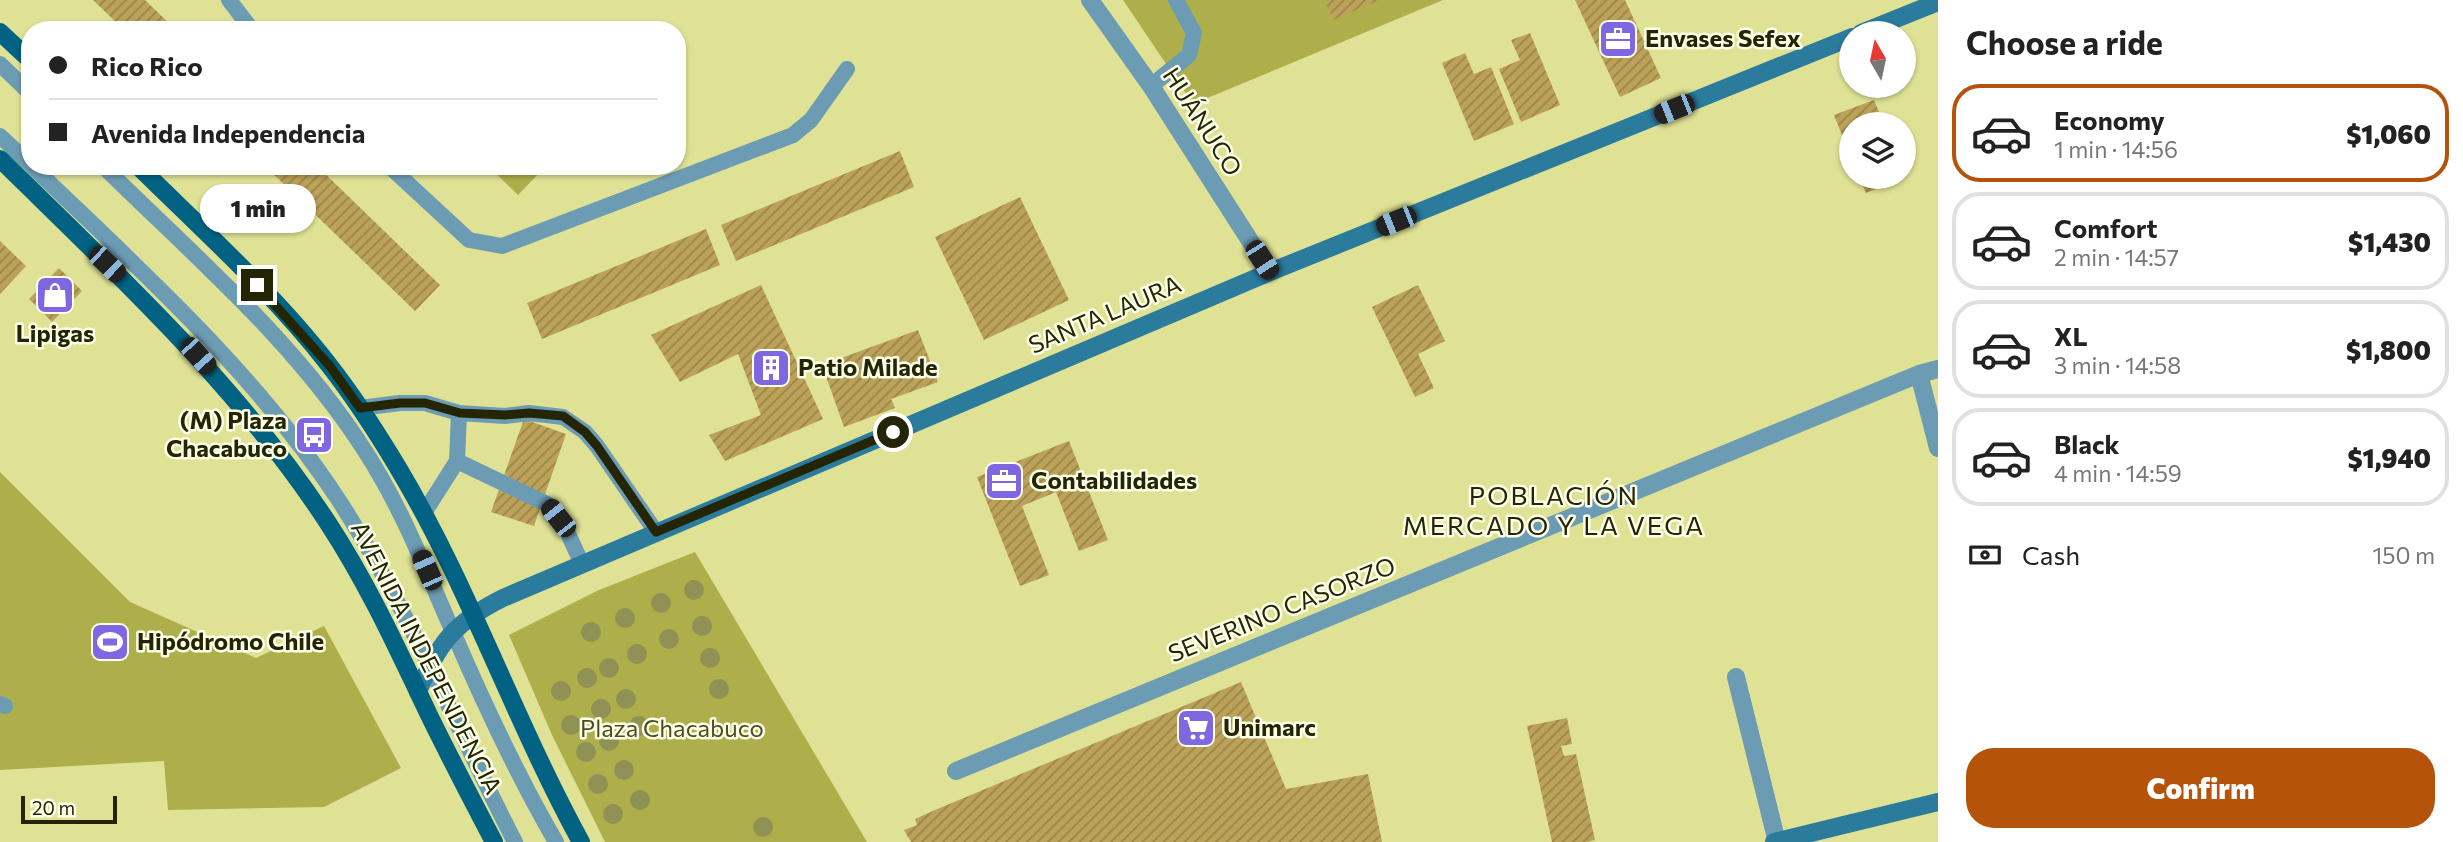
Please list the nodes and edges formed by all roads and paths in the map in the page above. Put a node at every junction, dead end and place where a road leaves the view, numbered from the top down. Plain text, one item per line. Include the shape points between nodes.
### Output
1 (229, 0) edge
2 (1090, 0) edge
3 (1175, 0) edge
4 (1938, 2) edge
5 (245, 21) edge
6 (1891, 21) edge
7 (0, 32) edge
8 (1839, 42) edge
9 (21, 52) edge
10 (0, 64) edge
11 (847, 68) dead end
12 (21, 84) edge
13 (1151, 86) junction
14 (0, 136) edge
15 (21, 156) edge
16 (0, 159) edge
17 (41, 175) edge
18 (112, 175) edge
19 (147, 175) edge
20 (399, 175) edge
21 (1270, 272) junction
22 (1938, 369) edge
23 (1919, 374) junction
24 (360, 408) junction
25 (460, 413) junction
26 (1938, 448) edge
27 (457, 461) junction
28 (424, 513) junction
29 (656, 532) junction
30 (582, 564) junction
31 (474, 612) junction
32 (453, 632) junction
33 (429, 667) junction
34 (1736, 677) dead end
35 (418, 692) junction
36 (956, 771) dead end
37 (1938, 802) edge
38 (494, 842) edge
39 (515, 842) edge
40 (556, 842) edge
41 (581, 842) edge
42 (1776, 842) edge

1 - 5 lane
2 - 13 street, HUÁNUCO
3 - 13 lane via 1194,33 1189,55
4 - 6 street
7 - 9 main road
8 - 21 street, SANTA LAURA
10 - 12 lane
11 - 20 lane via 811,120 793,135 502,246 469,240
13 - 21 street, HUÁNUCO
14 - 15 lane
16 - 35 main road, AVENIDA INDEPENDENCIA via 183,340 264,433 329,525
17 - 33 lane via 186,313 277,416 368,548
18 - 32 lane via 258,317 317,383 389,489
19 - 24 main road via 298,328
21 - 29 street, SANTA LAURA
22 - 23 street, SEVERINO CASORZO
23 - 26 street
23 - 36 street, SEVERINO CASORZO
24 - 25 lane via 425,403
24 - 28 main road
25 - 27 lane
25 - 29 lane via 563,416 591,439
27 - 28 lane
27 - 30 lane via 547,505
28 - 31 main road
29 - 30 street, SANTA LAURA
30 - 31 street, SANTA LAURA
31 - 32 street, SANTA LAURA
31 - 41 main road
32 - 33 street, SANTA LAURA
32 - 40 lane
33 - 35 street, SANTA LAURA
33 - 39 lane
34 - 42 street
35 - 38 main road, AVENIDA INDEPENDENCIA
37 - 42 street

